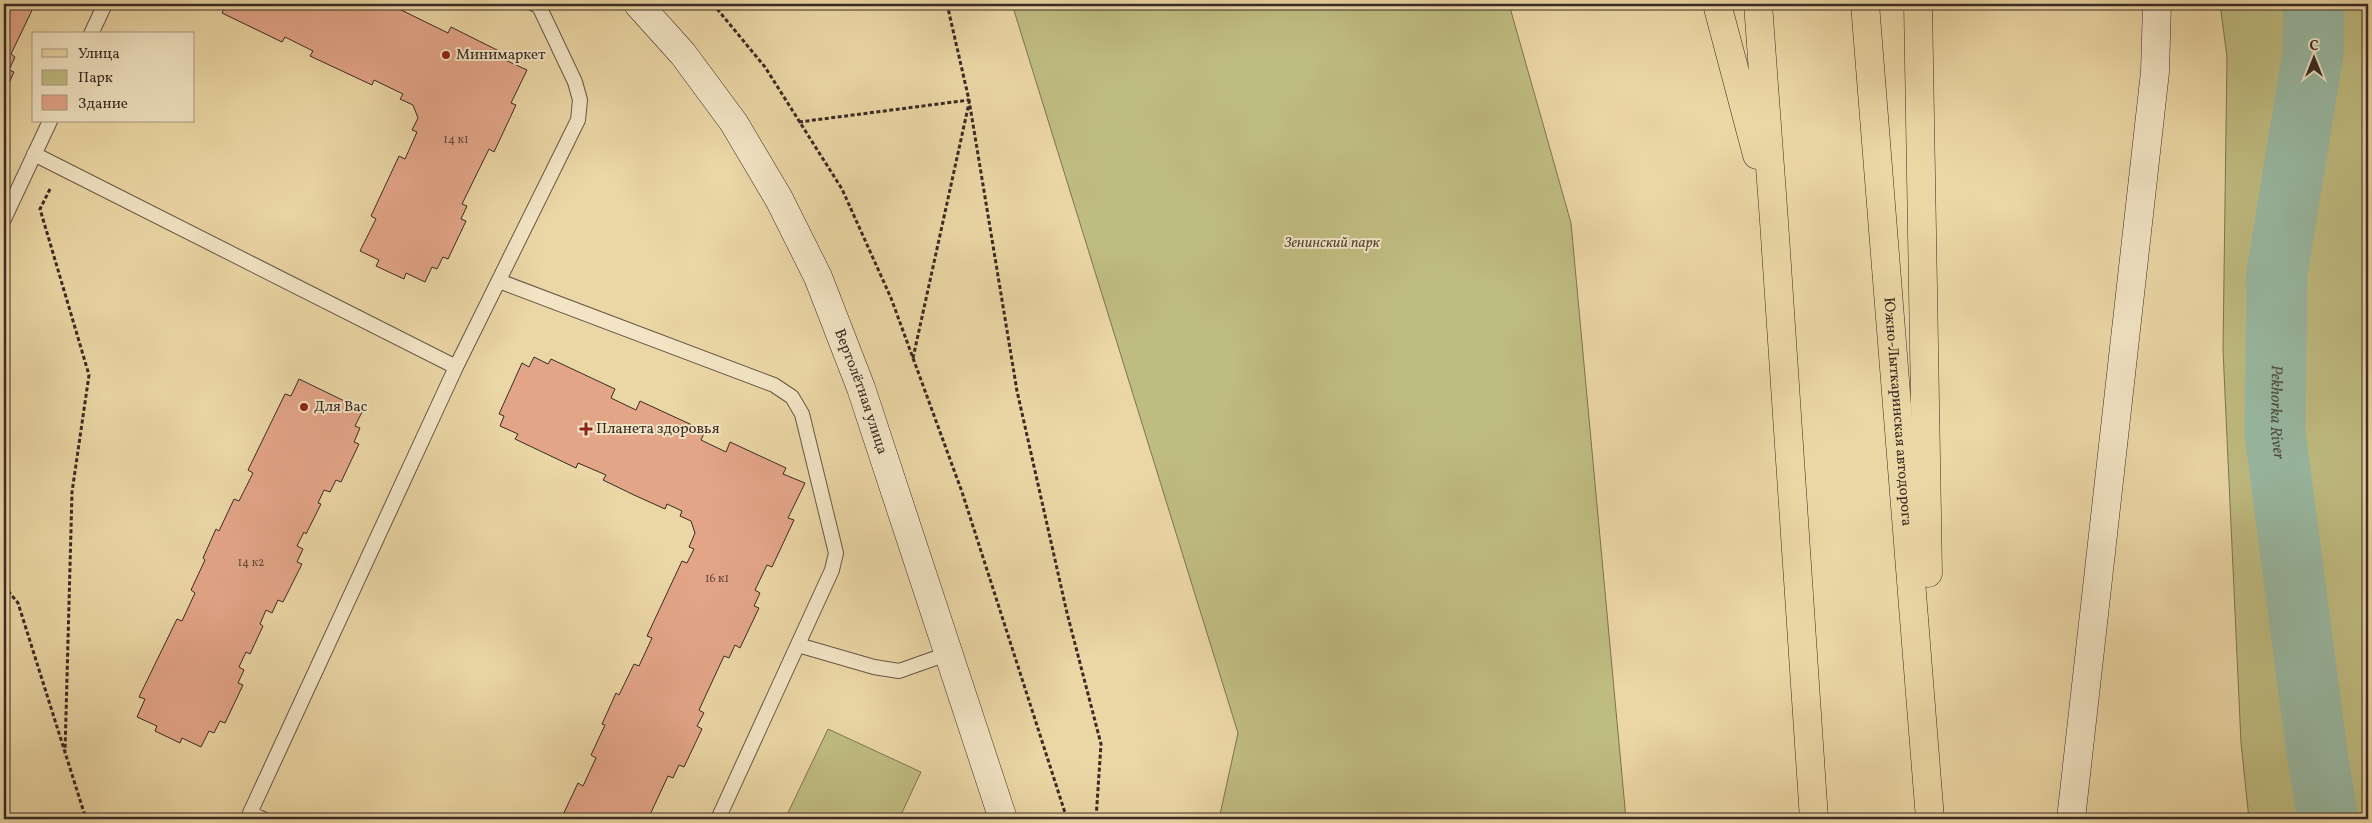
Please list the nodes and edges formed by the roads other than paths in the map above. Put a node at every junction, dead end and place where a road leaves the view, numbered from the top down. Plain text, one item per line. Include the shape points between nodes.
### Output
1 (105, 4) edge
2 (534, 4) edge
3 (638, 4) edge
4 (1717, 4) edge
5 (1758, 4) edge
6 (1865, 4) edge
7 (1918, 4) edge
8 (2157, 4) edge
9 (92, 32) edge
10 (50, 122) edge
11 (34, 154) junction
12 (4, 219) edge
13 (1774, 221) junction
14 (499, 281) junction
15 (456, 367) junction
16 (798, 645) junction
17 (947, 654) junction
18 (263, 819) edge
19 (718, 819) edge
20 (1003, 819) edge
21 (1814, 819) edge
22 (1931, 819) edge
23 (2070, 819) edge

1 - 9 lane
2 - 14 lane via 539,6 575,82 580,100 578,120
3 - 17 street, Вертолётная улица via 684,54 734,123 780,199 818,277 861,388
4 - 13 main road
5 - 13 main road
6 - 22 main road, Южно-Лыткаринская автодорога
7 - 22 main road
8 - 23 street via 2154,82
10 - 11 lane
11 - 12 lane
11 - 15 lane
13 - 21 main road
14 - 15 lane
14 - 16 lane via 774,384 792,396 802,414 836,553 832,570
15 - 18 lane via 250,813
16 - 17 lane via 874,668 899,671
16 - 19 lane
17 - 20 street, Вертолётная улица

